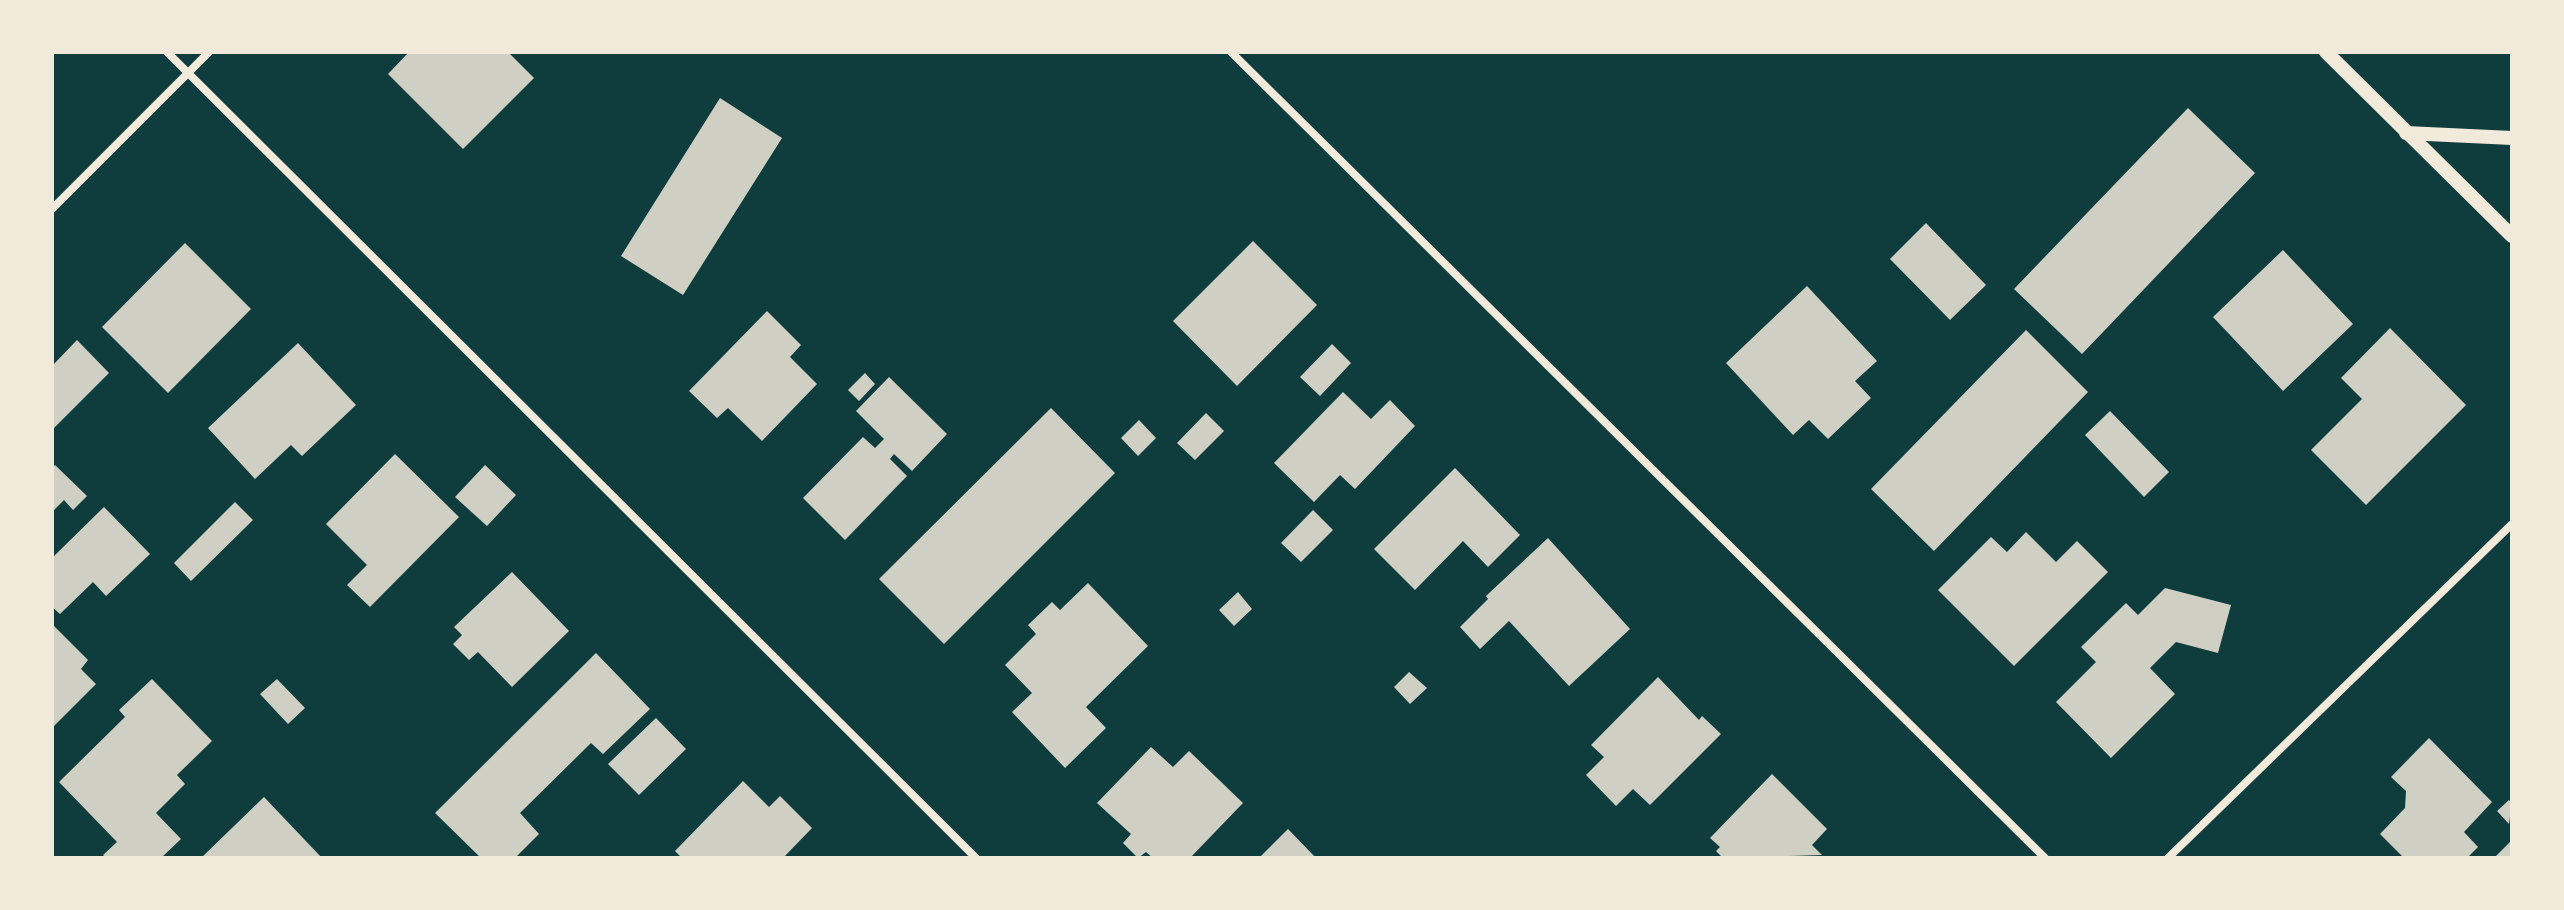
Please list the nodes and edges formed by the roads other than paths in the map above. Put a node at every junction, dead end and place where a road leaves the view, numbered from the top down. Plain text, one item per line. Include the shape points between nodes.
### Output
1 (167, 52) edge
2 (209, 52) edge
3 (1231, 52) edge
4 (2326, 52) edge
5 (187, 73) junction
6 (2406, 133) junction
7 (2512, 138) edge
8 (52, 209) edge
9 (2512, 236) edge
10 (2512, 524) edge
11 (976, 858) edge
12 (2045, 858) edge
13 (2168, 858) edge

1 - 5 street
2 - 5 street
3 - 12 street
4 - 6 street
5 - 8 street
5 - 11 street
6 - 7 street
6 - 9 street
10 - 13 street

